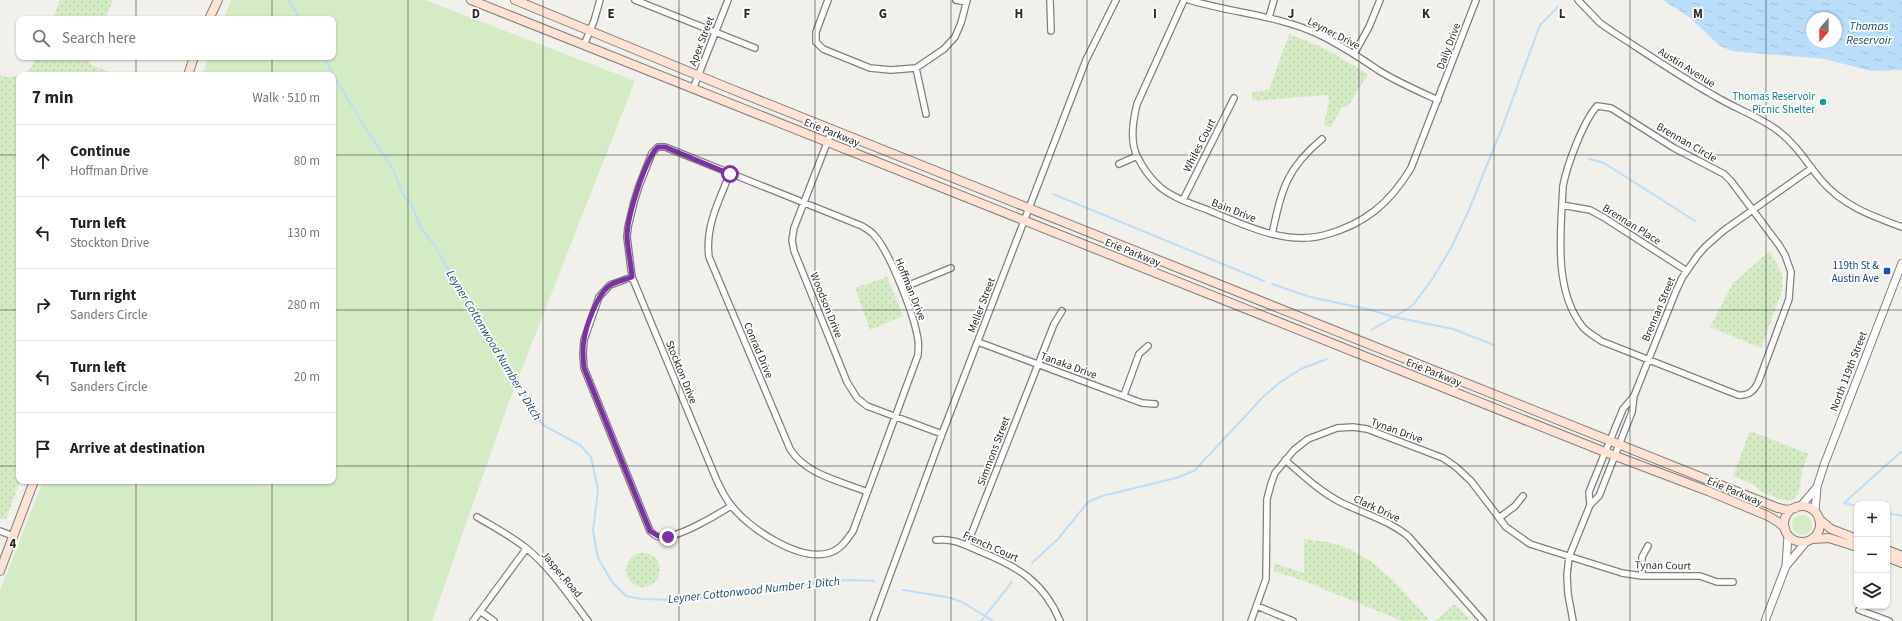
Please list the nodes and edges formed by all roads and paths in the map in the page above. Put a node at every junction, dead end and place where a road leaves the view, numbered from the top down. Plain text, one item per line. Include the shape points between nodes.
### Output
1 (212, 0) edge
2 (218, 0) edge
3 (473, 0) edge
4 (515, 0) edge
5 (600, 0) edge
6 (635, 0) edge
7 (728, 0) edge
8 (828, 0) edge
9 (956, 0) edge
10 (1050, 0) edge
11 (1116, 0) edge
12 (1184, 0) edge
13 (1189, 0) edge
14 (1274, 0) edge
15 (1380, 0) edge
16 (1476, 0) edge
17 (1578, 0) edge
18 (966, 1) edge
19 (209, 16) edge
20 (210, 16) edge
21 (1269, 17) junction
22 (590, 31) junction
23 (1051, 31) dead end
24 (715, 32) junction
25 (584, 45) junction
26 (755, 48) dead end
27 (1354, 54) junction
28 (193, 60) edge
29 (916, 68) junction
30 (189, 72) edge
31 (698, 76) junction
32 (693, 89) junction
33 (1234, 98) dead end
34 (1438, 100) junction
35 (926, 114) dead end
36 (832, 130) junction
37 (1322, 139) dead end
38 (828, 142) junction
39 (658, 147) joint
40 (1137, 156) junction
41 (1119, 164) dead end
42 (1812, 168) junction
43 (730, 174) junction
44 (1183, 200) junction
45 (804, 203) junction
46 (1562, 205) junction
47 (1030, 209) junction
48 (1752, 210) junction
49 (1025, 221) junction
50 (1902, 227) edge
51 (1272, 234) junction
52 (1902, 263) edge
53 (951, 268) dead end
54 (1687, 271) junction
55 (632, 277) junction
56 (902, 288) junction
57 (1062, 311) dead end
58 (978, 342) junction
59 (1148, 346) dead end
60 (1648, 360) junction
61 (1038, 364) junction
62 (1124, 395) junction
63 (1634, 396) junction
64 (1155, 404) dead end
65 (896, 417) junction
66 (942, 434) junction
67 (1610, 441) junction
68 (1619, 445) junction
69 (1605, 452) junction
70 (1615, 456) junction
71 (1285, 460) junction
72 (33, 484) edge
73 (1817, 487) junction
74 (867, 492) junction
75 (1523, 496) dead end
76 (1590, 505) junction
77 (731, 506) junction
78 (1798, 507) junction
79 (1817, 515) junction
80 (477, 517) dead end
81 (1499, 518) junction
82 (1785, 528) junction
83 (0, 531) edge
84 (13, 536) junction
85 (1788, 536) junction
86 (1854, 538) edge
87 (936, 540) dead end
88 (1809, 540) junction
89 (967, 545) junction
90 (1648, 546) dead end
91 (1854, 546) edge
92 (526, 549) junction
93 (1890, 551) edge
94 (816, 554) joint
95 (1902, 556) edge
96 (1569, 557) junction
97 (1890, 558) edge
98 (1902, 563) edge
99 (1786, 566) junction
100 (0, 571) edge
101 (1642, 576) junction
102 (1734, 582) dead end
103 (1257, 606) junction
104 (1859, 610) dead end
105 (480, 611) junction
106 (473, 621) edge
107 (494, 621) edge
108 (588, 621) edge
109 (873, 621) edge
110 (1060, 621) edge
111 (1251, 621) edge
112 (1293, 621) edge
113 (1483, 621) edge
114 (1573, 621) edge
115 (1765, 621) edge
116 (1889, 621) edge

1 - 19 main road
2 - 20 main road
3 - 25 main road, Erie Parkway
4 - 22 main road, Erie Parkway
5 - 22 street
6 - 24 street
7 - 24 street, Apex Street
8 - 29 street via 816,32 816,42 823,49 870,68
9 - 18 street
10 - 23 street
11 - 47 street, Meller Street via 1086,60
12 - 40 street, Bain Drive via 1137,104 1133,120
13 - 21 street, Leyner Drive via 1207,6
14 - 21 street
15 - 27 street
16 - 34 street, Daily Drive
17 - 42 street, Austin Avenue via 1600,23 1613,32 1715,96 1778,131 1793,144
18 - 29 street via 955,37 944,49
21 - 27 street, Leyner Drive via 1318,34
22 - 25 street
22 - 31 main road, Erie Parkway
24 - 26 street
24 - 31 street, Apex Street
25 - 32 main road, Erie Parkway
27 - 34 street, Leyner Drive via 1407,86
28 - 30 main road
29 - 35 street
31 - 32 street, Apex Street
31 - 36 main road, Erie Parkway
32 - 38 main road, Erie Parkway
33 - 44 street, Whiles Court
34 - 51 street, Bain Drive via 1411,168 1384,204 1362,220 1325,235 1296,237
36 - 38 street, Woodson Drive
36 - 47 main road, Erie Parkway
37 - 51 street via 1298,162 1285,183
38 - 45 street, Woodson Drive
38 - 49 main road, Erie Parkway
39 - 43 street, Hoffman Drive via 665,147
39 - 55 street, Stockton Drive via 652,153 631,214 627,237
40 - 41 street
40 - 44 street, Bain Drive via 1159,186
42 - 48 street, Brennan Street
42 - 50 street, Austin Avenue via 1822,182 1849,205
43 - 45 street, Hoffman Drive
43 - 74 street, Conrad Drive via 708,230 709,257 790,449 813,471
44 - 51 street, Bain Drive
45 - 56 street, Hoffman Drive via 862,226 874,234 883,247
45 - 65 street, Woodson Drive via 794,228 794,251 848,382 858,398 867,406
46 - 48 street, Brennan Circle via 1565,175 1589,114 1597,106 1611,108 1674,148 1724,174
46 - 54 street, Brennan Place via 1590,210
46 - 60 street, Brennan Circle via 1561,271 1569,305 1582,326 1601,341
47 - 49 street, Meller Street
47 - 67 main road, Erie Parkway
48 - 54 street, Brennan Street via 1705,247
48 - 60 street, Brennan Circle via 1785,255 1791,272 1789,299 1754,390 1748,394 1738,395
49 - 58 street, Meller Street
49 - 69 main road, Erie Parkway
52 - 73 street, North 119th Street
53 - 56 street
54 - 60 street, Brennan Street via 1676,291
55 - 77 street, Stockton Drive via 716,481
55 - 77 street via 610,285 599,298 587,330 583,354 584,368 650,531 658,536 668,537 709,520
56 - 65 street, Hoffman Drive via 915,327 918,355
57 - 61 street, Simmons Street
58 - 61 street, Tanaka Drive
58 - 66 street, Meller Street
59 - 62 street via 1139,354
60 - 63 street, Brennan Street
61 - 62 street, Tanaka Drive
61 - 89 street, Simmons Street
62 - 64 street, Tanaka Drive via 1142,403
63 - 67 street, Brennan Street via 1623,409
63 - 68 street, Brennan Street via 1632,412
65 - 66 street, Woodson Drive
65 - 74 street, Hoffman Drive
66 - 109 street, Meller Street
67 - 68 main road, Erie Parkway
67 - 69 street, Brennan Street
68 - 70 street, Brennan Street
68 - 78 main road, Erie Parkway via 1778,508 1786,510
69 - 70 main road, Erie Parkway
69 - 76 street, Brennan Street via 1589,492
70 - 76 street, Brennan Street via 1599,496
70 - 82 main road, Erie Parkway via 1748,508 1773,519
71 - 81 street, Tynan Drive via 1308,438 1323,432 1337,428 1367,429 1443,458 1471,481
71 - 103 street, Tynan Drive via 1273,478 1268,499 1266,580
71 - 113 street, Clark Drive via 1325,493 1395,526 1408,536
72 - 84 main road
73 - 78 street, North 119th Street
73 - 79 street, North 119th Street
74 - 94 street, Hoffman Drive via 849,537 838,548 828,553
75 - 81 street
76 - 96 street, Brennan Street
77 - 94 street, Stockton Drive via 766,536 797,551
78 - 79 main road
78 - 82 main road via 1787,516
79 - 86 main road via 1831,530
79 - 88 main road via 1818,530
80 - 92 street, Jasper Road
81 - 96 street, Tynan Drive via 1530,544
82 - 85 main road
83 - 84 street
84 - 100 main road
85 - 88 main road via 1798,542
85 - 99 street
87 - 89 street, French Court via 948,539
88 - 91 main road via 1828,538
88 - 99 street
89 - 110 street, French Court via 1014,566 1032,580 1055,609
90 - 101 street via 1642,557
92 - 105 street
92 - 108 street, Jasper Road via 545,566
93 - 95 main road
96 - 101 street, Tynan Court via 1622,573
96 - 114 street, Brennan Street via 1566,575
97 - 98 main road
99 - 115 street
101 - 102 street, Tynan Court via 1700,576 1717,582
103 - 111 street, Tynan Drive
103 - 112 street
104 - 116 street
105 - 106 street
105 - 107 street

